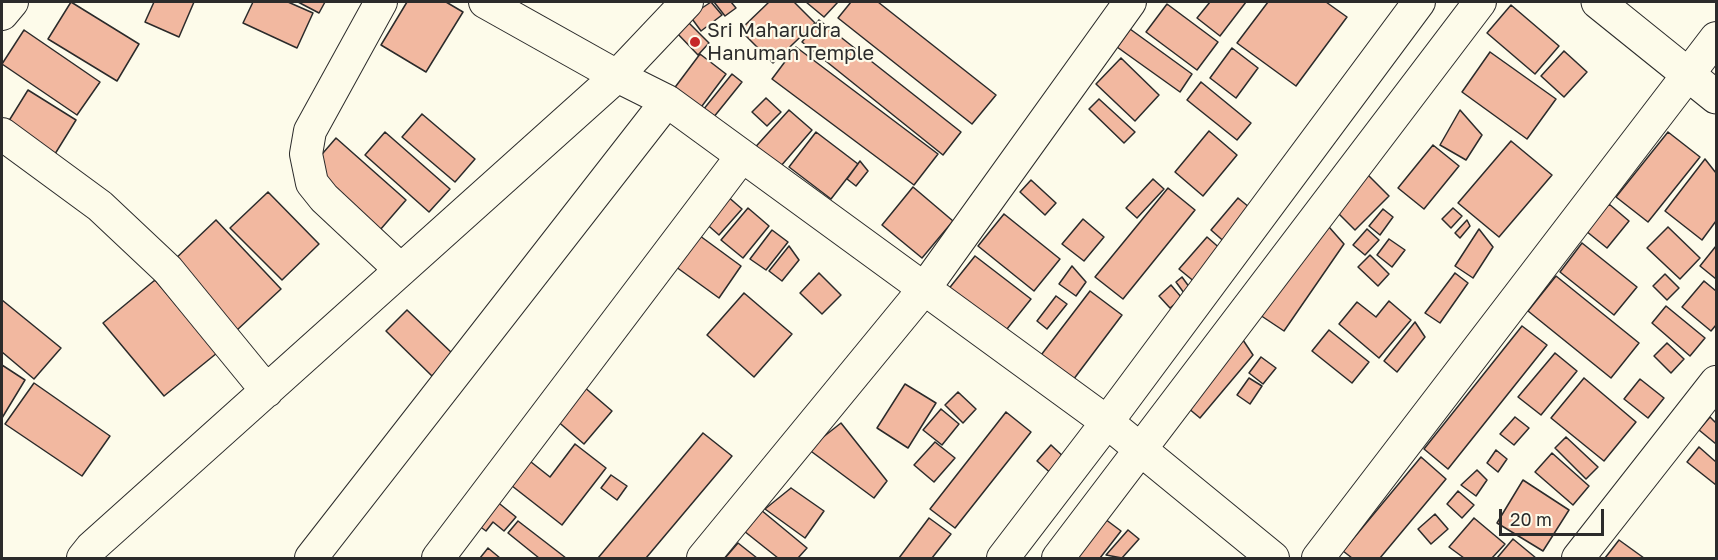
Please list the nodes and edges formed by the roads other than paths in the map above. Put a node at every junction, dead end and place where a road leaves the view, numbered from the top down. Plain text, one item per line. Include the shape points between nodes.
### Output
1 (12, 2) edge
2 (381, 2) edge
3 (485, 2) edge
4 (687, 2) edge
5 (1130, 2) edge
6 (1419, 2) edge
7 (1480, 2) edge
8 (1598, 2) edge
9 (2, 14) edge
10 (1716, 38) edge
11 (1690, 75) junction
12 (617, 76) junction
13 (1716, 97) edge
14 (667, 101) junction
15 (2, 134) edge
16 (742, 156) junction
17 (401, 270) junction
18 (924, 289) junction
19 (1716, 382) edge
20 (267, 391) junction
21 (1107, 422) junction
22 (1141, 449) junction
23 (93, 555) edge
24 (311, 558) edge
25 (438, 558) edge
26 (703, 558) edge
27 (1002, 558) edge
28 (1058, 558) edge
29 (1273, 558) edge
30 (1318, 558) edge
31 (1578, 558) edge

1 - 9 street
2 - 17 street via 310,131 306,154 312,183 324,198
3 - 12 street
4 - 12 street
5 - 18 street
6 - 21 street
7 - 22 street
8 - 11 main road
10 - 11 street
11 - 13 main road
11 - 30 street
12 - 14 street
12 - 17 street
14 - 16 street
14 - 24 street
15 - 20 street via 100,206 168,270
16 - 18 street
16 - 25 street
17 - 20 street
18 - 21 street
18 - 26 street
19 - 31 street
20 - 23 street
21 - 22 street
21 - 27 street
22 - 28 street
22 - 29 street

